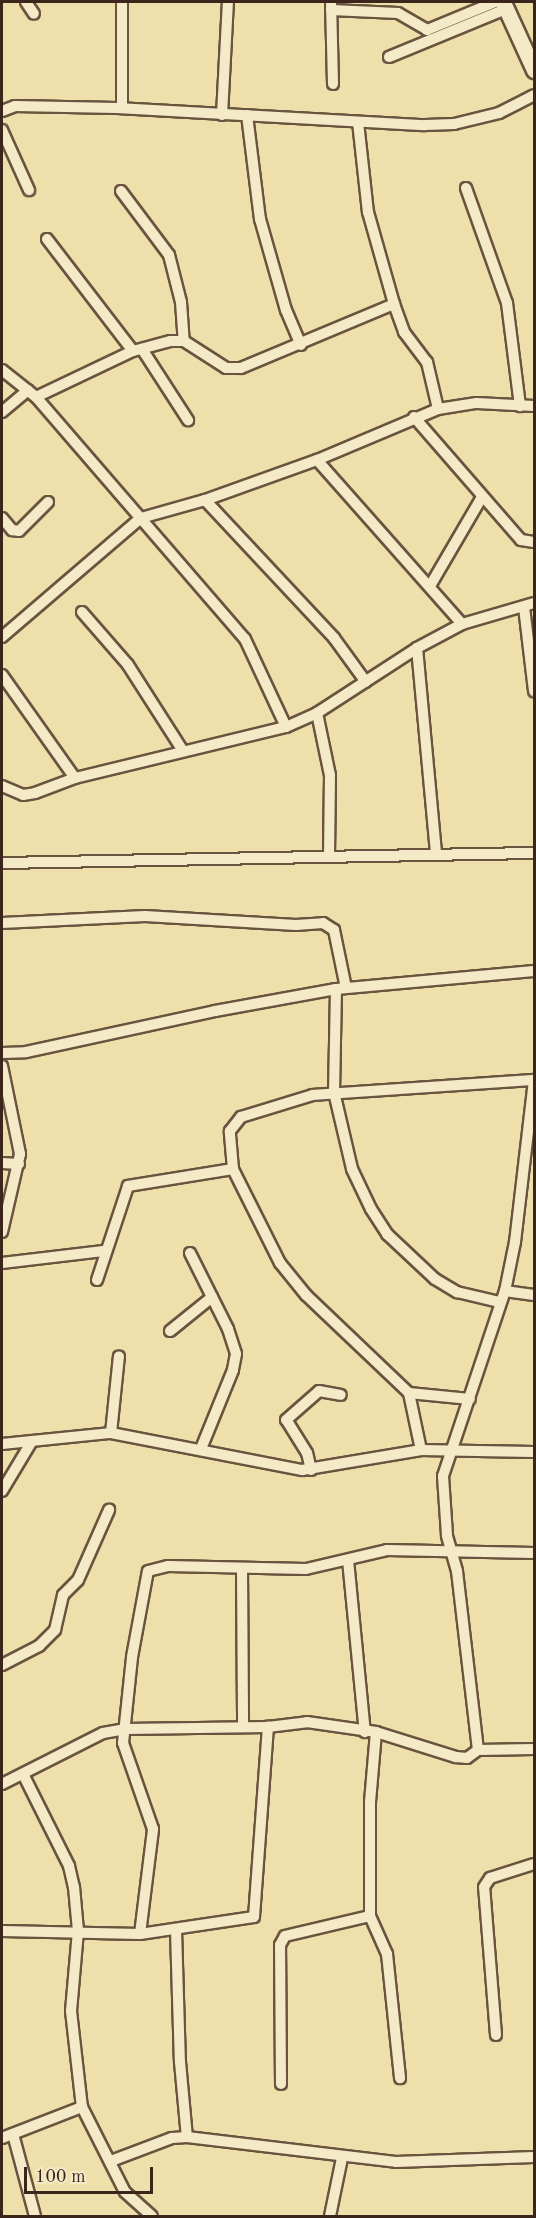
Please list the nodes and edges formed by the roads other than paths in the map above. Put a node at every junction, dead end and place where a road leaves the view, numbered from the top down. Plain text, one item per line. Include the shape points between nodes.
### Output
1 (26, 2) edge
2 (122, 2) edge
3 (228, 2) edge
4 (501, 4) edge
5 (331, 6) edge
6 (34, 14) dead end
7 (389, 57) dead end
8 (534, 70) edge
9 (333, 84) dead end
10 (534, 95) edge
11 (122, 108) junction
12 (2, 111) edge
13 (222, 115) junction
14 (247, 115) junction
15 (358, 122) junction
16 (2, 130) edge
17 (466, 188) dead end
18 (29, 190) dead end
19 (121, 191) dead end
20 (47, 239) dead end
21 (394, 304) junction
22 (184, 341) junction
23 (301, 345) junction
24 (137, 350) junction
25 (2, 370) edge
26 (32, 393) junction
27 (520, 406) junction
28 (534, 406) edge
29 (438, 409) junction
30 (2, 412) edge
31 (414, 417) junction
32 (188, 420) dead end
33 (316, 460) junction
34 (482, 497) junction
35 (205, 500) junction
36 (48, 502) dead end
37 (2, 518) edge
38 (141, 518) junction
39 (534, 542) edge
40 (430, 586) junction
41 (529, 605) edge
42 (82, 612) dead end
43 (462, 624) junction
44 (2, 637) edge
45 (417, 648) junction
46 (2, 675) edge
47 (366, 682) junction
48 (534, 691) edge
49 (317, 713) junction
50 (286, 727) junction
51 (183, 751) junction
52 (75, 778) junction
53 (2, 786) edge
54 (435, 853) junction
55 (534, 853) edge
56 (329, 856) junction
57 (2, 863) edge
58 (2, 923) edge
59 (534, 971) edge
60 (341, 989) junction
61 (2, 1053) edge
62 (2, 1066) edge
63 (534, 1080) edge
64 (334, 1092) junction
65 (2, 1163) edge
66 (19, 1164) junction
67 (233, 1169) junction
68 (2, 1232) edge
69 (103, 1251) junction
70 (190, 1253) dead end
71 (2, 1263) edge
72 (97, 1280) dead end
73 (506, 1291) junction
74 (534, 1295) edge
75 (212, 1297) junction
76 (499, 1302) junction
77 (170, 1331) dead end
78 (119, 1356) dead end
79 (408, 1393) junction
80 (341, 1395) dead end
81 (470, 1399) junction
82 (111, 1433) junction
83 (32, 1441) junction
84 (2, 1444) edge
85 (201, 1449) junction
86 (421, 1450) junction
87 (449, 1451) junction
88 (534, 1452) edge
89 (311, 1470) junction
90 (2, 1491) edge
91 (109, 1510) dead end
92 (452, 1552) junction
93 (534, 1552) edge
94 (348, 1560) junction
95 (242, 1570) junction
96 (2, 1665) edge
97 (243, 1727) junction
98 (268, 1727) junction
99 (126, 1729) junction
100 (370, 1732) junction
101 (534, 1749) edge
102 (478, 1750) junction
103 (23, 1774) junction
104 (2, 1784) edge
105 (534, 1864) edge
106 (370, 1916) junction
107 (2, 1930) edge
108 (176, 1930) junction
109 (78, 1931) junction
110 (140, 1934) junction
111 (496, 2035) dead end
112 (400, 2078) dead end
113 (281, 2084) dead end
114 (82, 2108) junction
115 (5, 2134) edge
116 (187, 2137) junction
117 (534, 2157) edge
118 (342, 2158) junction
119 (111, 2161) junction
120 (35, 2217) edge
121 (152, 2217) edge
122 (330, 2217) edge

1 - 6 street
2 - 11 street
3 - 13 street
4 - 5 street via 427,30 398,13
4 - 7 street
4 - 8 main road
5 - 9 street
10 - 15 street via 499,113 454,124
11 - 12 street via 15,106
11 - 13 street
13 - 14 street
14 - 15 street
14 - 23 street via 260,219 286,310
15 - 21 street via 368,212
16 - 18 street
17 - 27 street via 507,303
19 - 22 street via 169,255 181,302
20 - 24 street
21 - 23 street
21 - 29 street via 404,332 427,362
22 - 23 street via 226,368 235,369
22 - 24 street
24 - 26 street
24 - 32 street
25 - 26 street
26 - 30 street
26 - 38 street
27 - 28 street
27 - 29 street via 477,403
29 - 31 street
31 - 33 street
31 - 34 street
33 - 35 street
33 - 40 street
34 - 39 street via 521,540
34 - 40 street
35 - 38 street
35 - 47 street via 334,638
36 - 37 street via 19,531 12,530
38 - 44 street
38 - 50 street via 245,639
40 - 43 street
41 - 43 street
41 - 48 street
42 - 51 street via 128,666
43 - 45 street
45 - 47 street
45 - 54 street
46 - 52 street
47 - 49 street
49 - 50 street
49 - 56 street via 330,775
50 - 51 street
51 - 52 street
52 - 53 street via 23,795
54 - 55 street
54 - 56 street
56 - 57 street
58 - 60 street via 145,916 288,925 323,923 334,930
59 - 60 street
60 - 61 street via 26,1052
60 - 64 street
62 - 66 street via 20,1143
63 - 64 street
63 - 73 street
64 - 67 street via 241,1117 230,1131
64 - 76 street via 352,1169 387,1234 435,1280 457,1292
65 - 66 street
66 - 68 street
67 - 69 street via 128,1186
67 - 79 street via 292,1280
69 - 71 street
69 - 72 street
70 - 75 street
73 - 74 street
73 - 76 street
75 - 77 street
75 - 85 street via 236,1354
76 - 81 street
78 - 82 street
79 - 81 street
79 - 86 street
80 - 89 street via 319,1391 286,1420 307,1453
81 - 87 street
82 - 83 street
82 - 85 street
83 - 84 street
83 - 90 street
85 - 89 street via 226,1457
86 - 87 street
86 - 89 street
87 - 88 street
87 - 92 street via 443,1476
91 - 96 street via 78,1580 63,1594 55,1630 39,1646
92 - 93 street
92 - 94 street via 387,1551
92 - 102 street
94 - 95 street via 306,1569
94 - 100 street
95 - 97 street
95 - 99 street via 168,1566 148,1571 132,1657
97 - 98 street
97 - 99 street
98 - 100 street via 307,1722
98 - 108 street via 254,1917
99 - 103 street via 103,1733
99 - 110 street via 123,1743 150,1811 153,1829
100 - 102 street via 456,1757 467,1758
100 - 106 street
101 - 102 street
103 - 104 street
103 - 109 street via 69,1866
105 - 111 street via 490,1878 484,1887
106 - 112 street via 387,1954
106 - 113 street via 285,1936 280,1944
107 - 109 street
108 - 110 street
108 - 116 street
109 - 110 street
109 - 114 street via 71,2011
114 - 115 street
114 - 119 street
115 - 120 street
116 - 118 street
116 - 119 street via 172,2138
117 - 118 street via 396,2162
118 - 122 street
119 - 121 street via 125,2192

